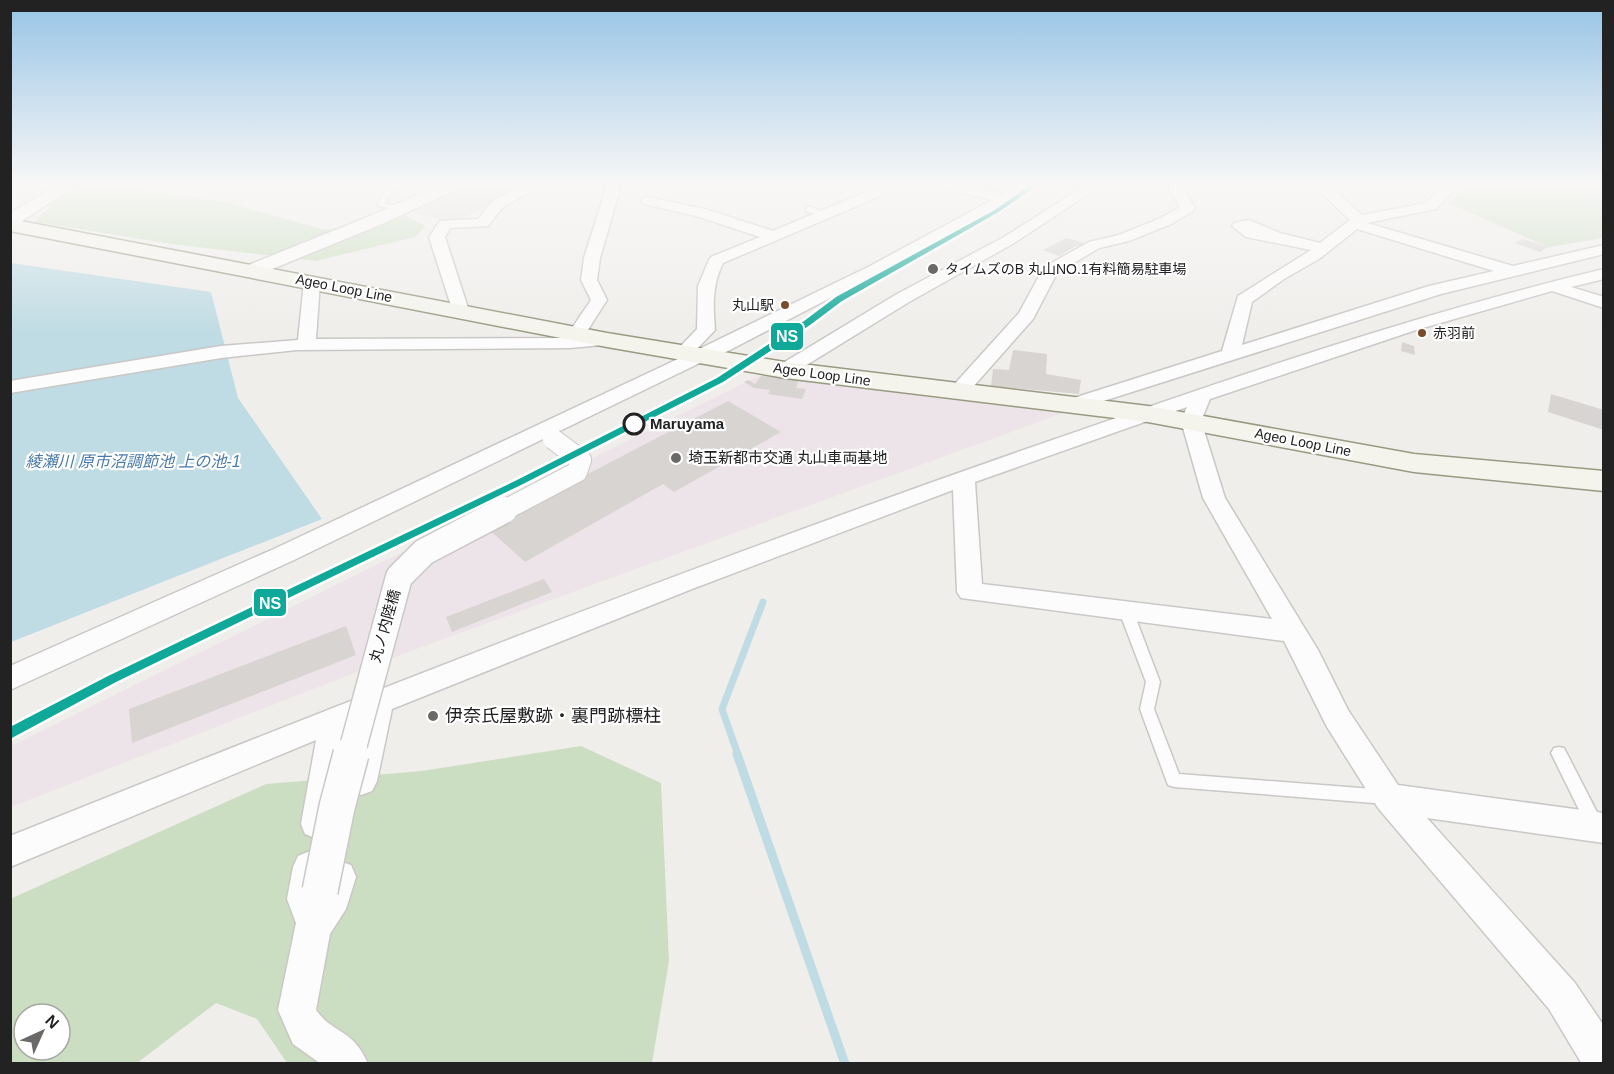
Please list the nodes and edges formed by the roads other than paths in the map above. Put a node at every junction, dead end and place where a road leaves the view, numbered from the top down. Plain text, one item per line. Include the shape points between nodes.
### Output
1 (73, 235) edge
2 (336, 235) edge
3 (438, 235) edge
4 (599, 235) edge
5 (939, 235) edge
6 (1016, 235) edge
7 (1131, 235) edge
8 (1340, 235) edge
9 (1398, 235) edge
10 (772, 236) edge
11 (1274, 237) dead end
12 (923, 244) junction
13 (1323, 249) junction
14 (1604, 249) edge
15 (968, 261) junction
16 (253, 270) junction
17 (1512, 272) junction
18 (1604, 274) edge
19 (312, 282) junction
20 (1550, 286) junction
21 (1604, 303) edge
22 (460, 311) junction
23 (577, 334) junction
24 (1294, 335) junction
25 (607, 340) junction
26 (307, 345) junction
27 (691, 354) junction
28 (1231, 354) junction
29 (1327, 354) junction
30 (785, 369) junction
31 (1152, 379) junction
32 (10, 387) edge
33 (958, 392) junction
34 (1068, 406) junction
35 (1194, 406) junction
36 (1148, 414) junction
37 (548, 435) junction
38 (964, 478) junction
39 (1604, 481) edge
40 (1126, 611) junction
41 (1293, 632) junction
42 (10, 679) edge
43 (379, 700) junction
44 (335, 719) junction
45 (1559, 753) dead end
46 (1389, 798) junction
47 (1599, 827) edge
48 (10, 852) edge
49 (318, 908) junction
50 (1604, 1063) edge
51 (348, 1064) edge

1 - 16 main road, Ageo Loop Line
2 - 16 street
3 - 22 street
4 - 23 street via 589,280 599,300
5 - 12 street
6 - 15 street
7 - 33 street via 1094,245 1050,270 1028,315
8 - 13 street
9 - 17 street
10 - 27 street via 717,260 704,292 706,330
11 - 13 street
12 - 15 street
12 - 27 street via 741,338
13 - 28 street via 1244,300
14 - 17 street
15 - 30 street
16 - 19 main road, Ageo Loop Line
17 - 20 street
17 - 24 street via 1435,290
18 - 20 street
19 - 22 main road, Ageo Loop Line
19 - 26 street
20 - 21 street
20 - 29 street
22 - 23 main road, Ageo Loop Line
23 - 25 main road, Ageo Loop Line
24 - 28 street
24 - 29 street
25 - 26 street
25 - 27 main road, Ageo Loop Line
26 - 32 street via 221,352
27 - 30 main road, Ageo Loop Line
27 - 37 street
28 - 31 street
29 - 35 street
30 - 33 main road, Ageo Loop Line
31 - 34 street
31 - 35 street
33 - 34 main road, Ageo Loop Line
34 - 36 main road, Ageo Loop Line
35 - 36 main road, Ageo Loop Line
35 - 39 main road, Ageo Loop Line via 1414,463
35 - 41 street via 1214,498
36 - 38 street
37 - 42 street
37 - 49 street, 丸ノ内陸橋, bridge via 581,460 577,472 424,552 399,577 337,807
38 - 40 street via 970,592
38 - 43 street
40 - 41 street
40 - 46 lane via 1153,682 1147,709 1174,780
41 - 46 street via 1337,718
43 - 44 street
43 - 49 street via 334,897
44 - 48 street
44 - 49 street via 304,899
45 - 47 lane
46 - 47 street
46 - 50 street via 1562,996
49 - 51 street via 297,1010 310,1035 336,1049

